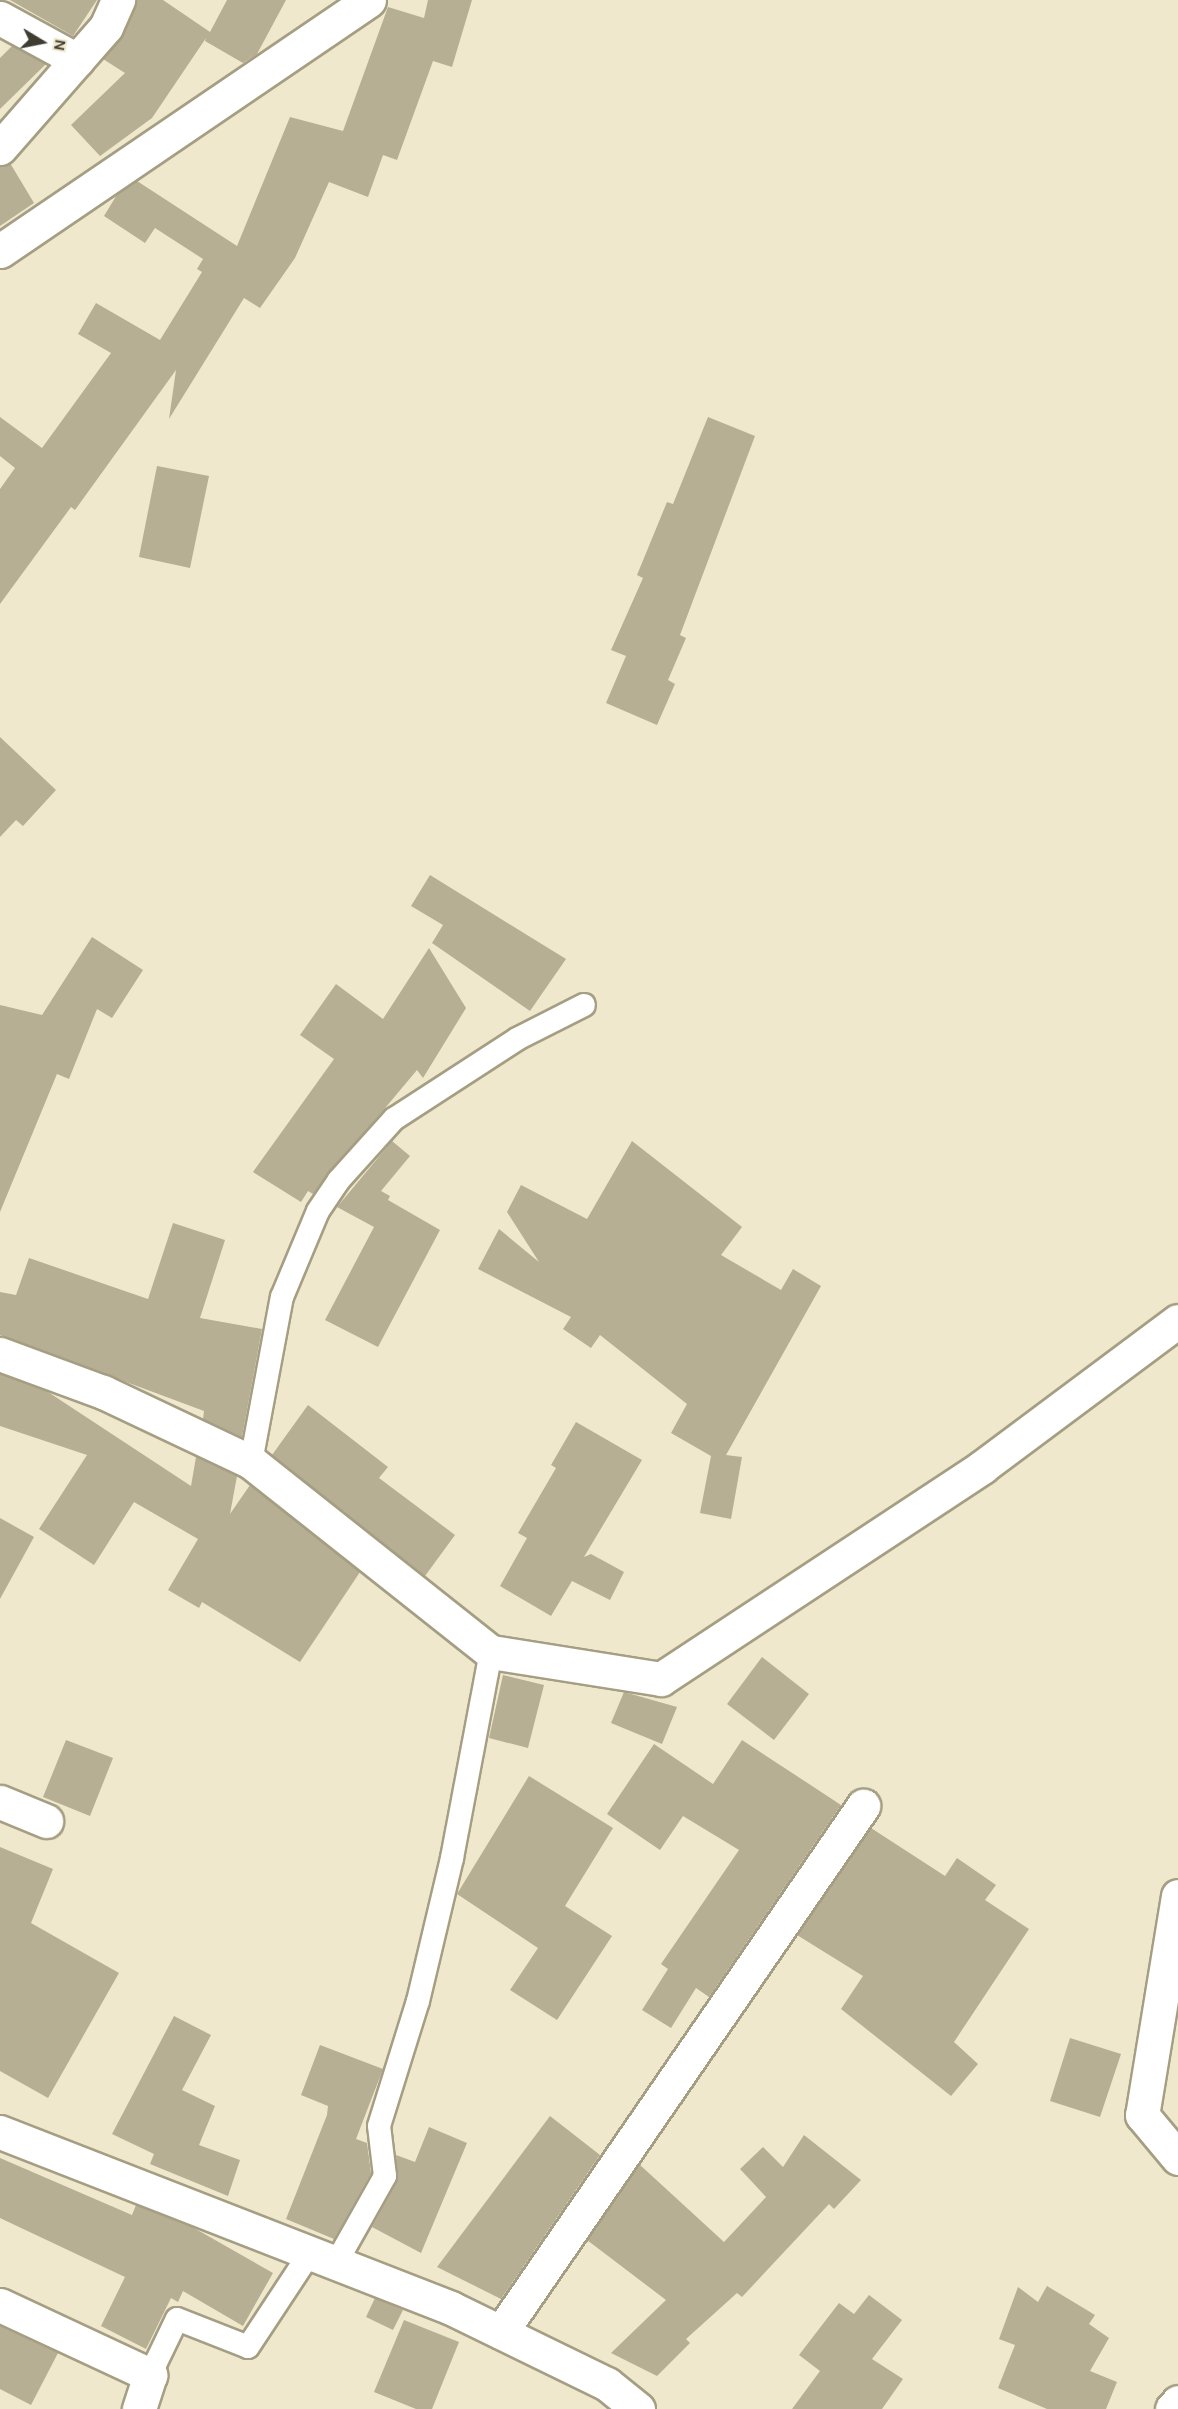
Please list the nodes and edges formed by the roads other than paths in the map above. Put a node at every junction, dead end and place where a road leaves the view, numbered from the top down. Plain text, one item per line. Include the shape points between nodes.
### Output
1 (118, 0) edge
2 (369, 0) edge
3 (0, 18) edge
4 (77, 60) junction
5 (0, 148) edge
6 (0, 251) edge
7 (584, 1005) dead end
8 (1178, 1321) edge
9 (0, 1354) edge
10 (251, 1462) junction
11 (491, 1652) junction
12 (0, 1802) edge
13 (863, 1806) dead end
14 (46, 1821) dead end
15 (1178, 1896) edge
16 (0, 2132) edge
17 (1178, 2157) edge
18 (323, 2258) junction
19 (0, 2305) edge
20 (501, 2332) junction
21 (150, 2375) junction
22 (1178, 2402) edge
23 (139, 2409) edge
24 (638, 2409) edge
25 (1172, 2409) edge

1 - 4 street via 106,27
2 - 6 street
3 - 4 street
4 - 5 street
7 - 10 lane via 517,1039 393,1119 339,1180 318,1210 282,1297
8 - 11 street via 982,1467 662,1679
9 - 10 street via 103,1392
10 - 11 street
11 - 18 lane via 452,1858 418,2001 379,2126 385,2176
12 - 14 street
13 - 20 street
15 - 17 street via 1142,2115
16 - 18 street
18 - 20 street
18 - 21 lane via 248,2347 177,2319
19 - 21 street
20 - 24 street via 607,2384
21 - 23 street
22 - 25 street

